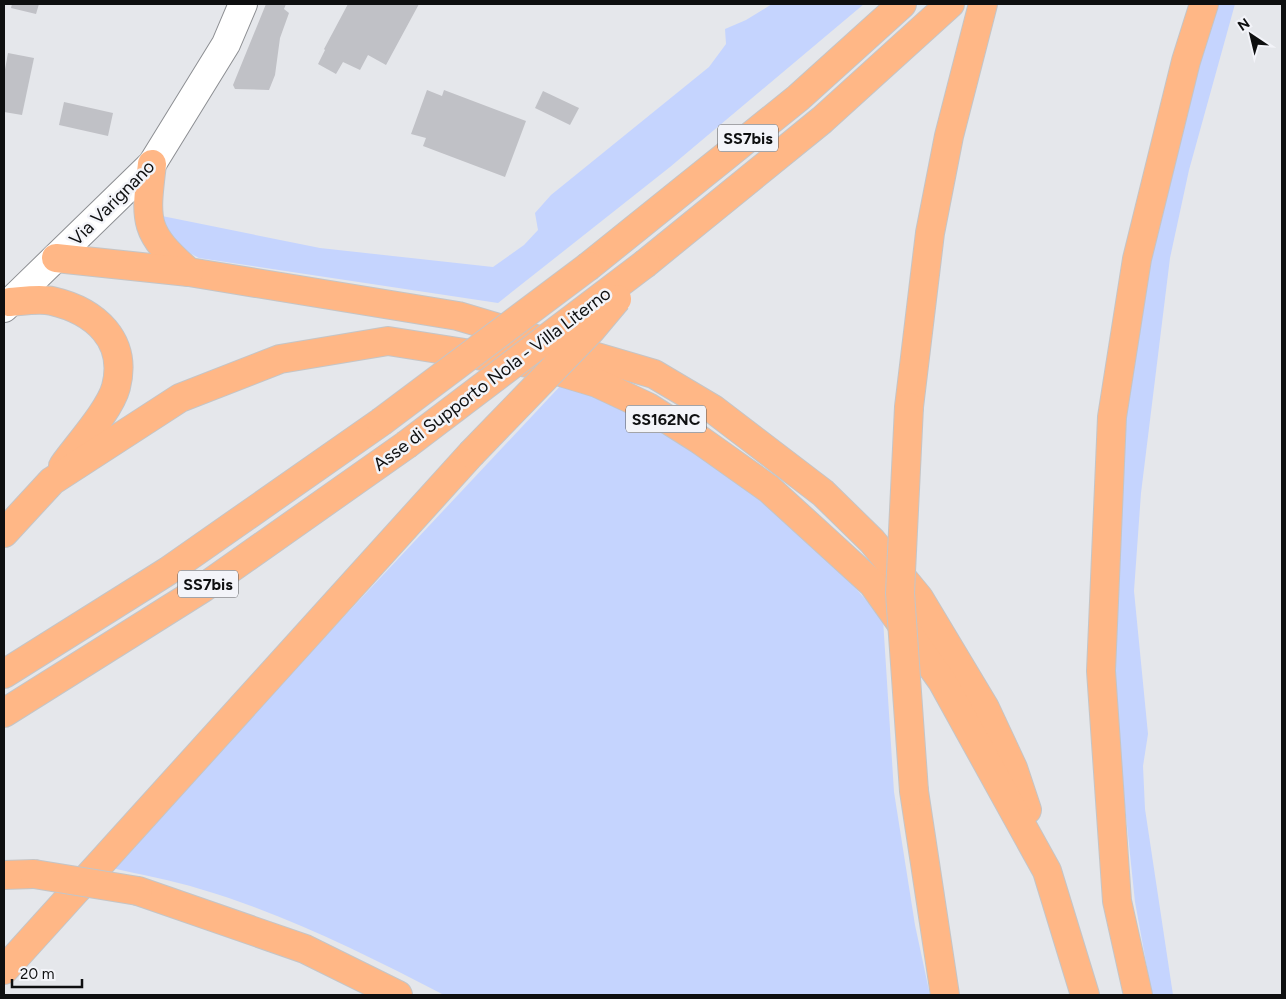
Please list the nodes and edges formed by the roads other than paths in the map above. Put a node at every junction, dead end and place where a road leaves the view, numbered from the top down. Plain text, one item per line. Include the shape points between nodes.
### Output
1 (243, 4) edge
2 (902, 4) edge
3 (950, 4) edge
4 (983, 4) edge
5 (1204, 4) edge
6 (152, 164) junction
7 (56, 258) junction
8 (646, 263) junction
9 (189, 272) junction
10 (7, 305) edge
11 (52, 481) junction
12 (4, 533) edge
13 (4, 674) edge
14 (4, 713) edge
15 (1047, 871) junction
16 (4, 875) edge
17 (4, 970) edge
18 (398, 995) edge
19 (945, 995) edge
20 (1085, 995) edge
21 (1138, 995) edge

1 - 6 main road, Via Varignano via 226,44
2 - 13 highway, Asse di Supporto Nola - Villa Literno / SS7bis, bridge via 798,98 588,266 381,422 168,571
3 - 8 highway, Asse di Supporto Nola - Villa Literno / SS7bis via 822,120
4 - 19 highway, bridge via 949,136 930,233 909,408 900,592 914,791
5 - 21 highway via 1186,61 1137,259 1112,417 1101,671 1117,901
6 - 7 main road, Via Varignano
6 - 9 highway via 147,206 150,226 164,251
7 - 9 highway
7 - 10 main road, Via Varignano
8 - 14 highway, Asse di Supporto Nola - Villa Literno / SS7bis, bridge via 406,445 203,588
8 - 17 highway, bridge via 591,330 471,454
9 - 15 highway via 458,316 654,374 713,408 823,493 872,541 919,598 985,708 1001,742 1013,768
10 - 11 highway via 51,300 86,312 107,332 120,359 116,388
11 - 12 highway, SS162NC
11 - 15 highway, SS162NC via 180,398 290,358 388,341 534,364 596,383 648,407 769,489 872,584 942,680
15 - 20 highway, SS162NC
16 - 18 highway, bridge via 34,874 138,891 305,949

